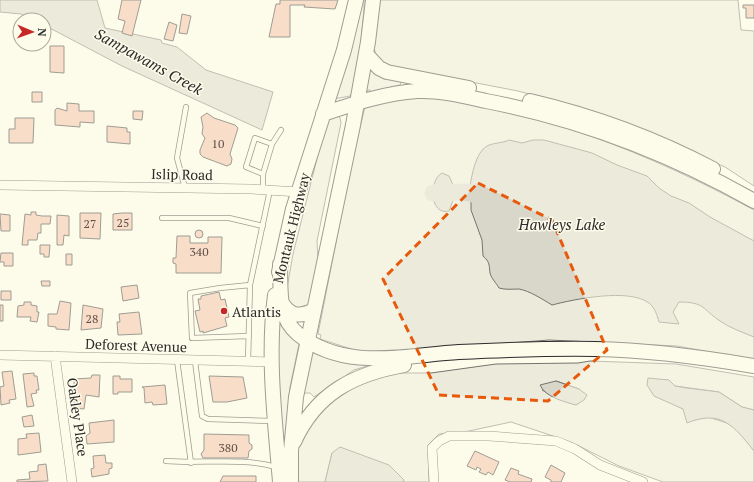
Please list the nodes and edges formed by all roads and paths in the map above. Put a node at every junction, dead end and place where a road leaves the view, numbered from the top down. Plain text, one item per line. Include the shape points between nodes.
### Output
1 (356, 0) edge
2 (373, 0) edge
3 (366, 54) junction
4 (357, 103) junction
5 (186, 107) dead end
6 (323, 114) junction
7 (281, 130) dead end
8 (272, 144) junction
9 (263, 174) junction
10 (0, 184) edge
11 (185, 188) junction
12 (266, 190) junction
13 (298, 192) junction
14 (754, 194) edge
15 (754, 201) edge
16 (162, 218) dead end
17 (263, 226) junction
18 (280, 264) junction
19 (250, 285) junction
20 (282, 303) junction
21 (314, 310) junction
22 (249, 336) junction
23 (308, 341) junction
24 (506, 351) junction
25 (0, 355) edge
26 (55, 356) junction
27 (177, 360) junction
28 (195, 361) junction
29 (272, 362) junction
30 (248, 363) junction
31 (754, 366) edge
32 (275, 421) junction
33 (291, 451) junction
34 (166, 461) dead end
35 (191, 463) junction
36 (279, 467) junction
37 (72, 482) edge
38 (280, 482) edge
39 (290, 482) edge
40 (434, 482) edge
41 (643, 482) edge

1 - 6 main road, Montauk Highway via 350,28
2 - 3 main road
3 - 4 main road
3 - 14 main road via 379,68 387,72 539,103 639,135 695,160
4 - 6 main road
4 - 15 main road via 419,91 470,97 516,107 631,143 673,160
4 - 21 main road
5 - 11 lane via 177,158
6 - 13 main road, Montauk Highway
7 - 8 lane
8 - 9 lane
8 - 9 lane via 255,138 246,167
9 - 12 lane
10 - 11 street, Islip Road
11 - 12 street, Islip Road
12 - 13 street, Islip Road
12 - 17 lane
13 - 18 main road, Montauk Highway
16 - 17 lane via 229,218
17 - 19 lane
18 - 20 main road
18 - 29 main road, Montauk Highway via 273,316
19 - 22 lane
19 - 22 lane via 190,293 192,338
20 - 21 main road via 296,315
20 - 23 main road via 283,315 289,325
21 - 23 main road
22 - 30 lane
23 - 24 main road via 329,351 359,358 386,359 458,352
23 - 33 main road via 296,397
24 - 31 main road via 628,350
24 - 33 main road via 394,367 356,378 333,392 314,410 301,429
25 - 26 street, Deforest Avenue
26 - 27 street, Deforest Avenue
26 - 37 street, Oakley Place
27 - 28 street, Deforest Avenue
27 - 35 lane
28 - 30 street, Deforest Avenue
28 - 32 lane via 202,416 208,419
29 - 30 street, Deforest Avenue
29 - 32 main road, Montauk Highway
32 - 36 main road, Montauk Highway
33 - 39 main road
34 - 35 lane
35 - 36 lane via 255,462
36 - 38 main road, Montauk Highway
40 - 41 street via 432,448 449,436 556,441 575,449 600,465

